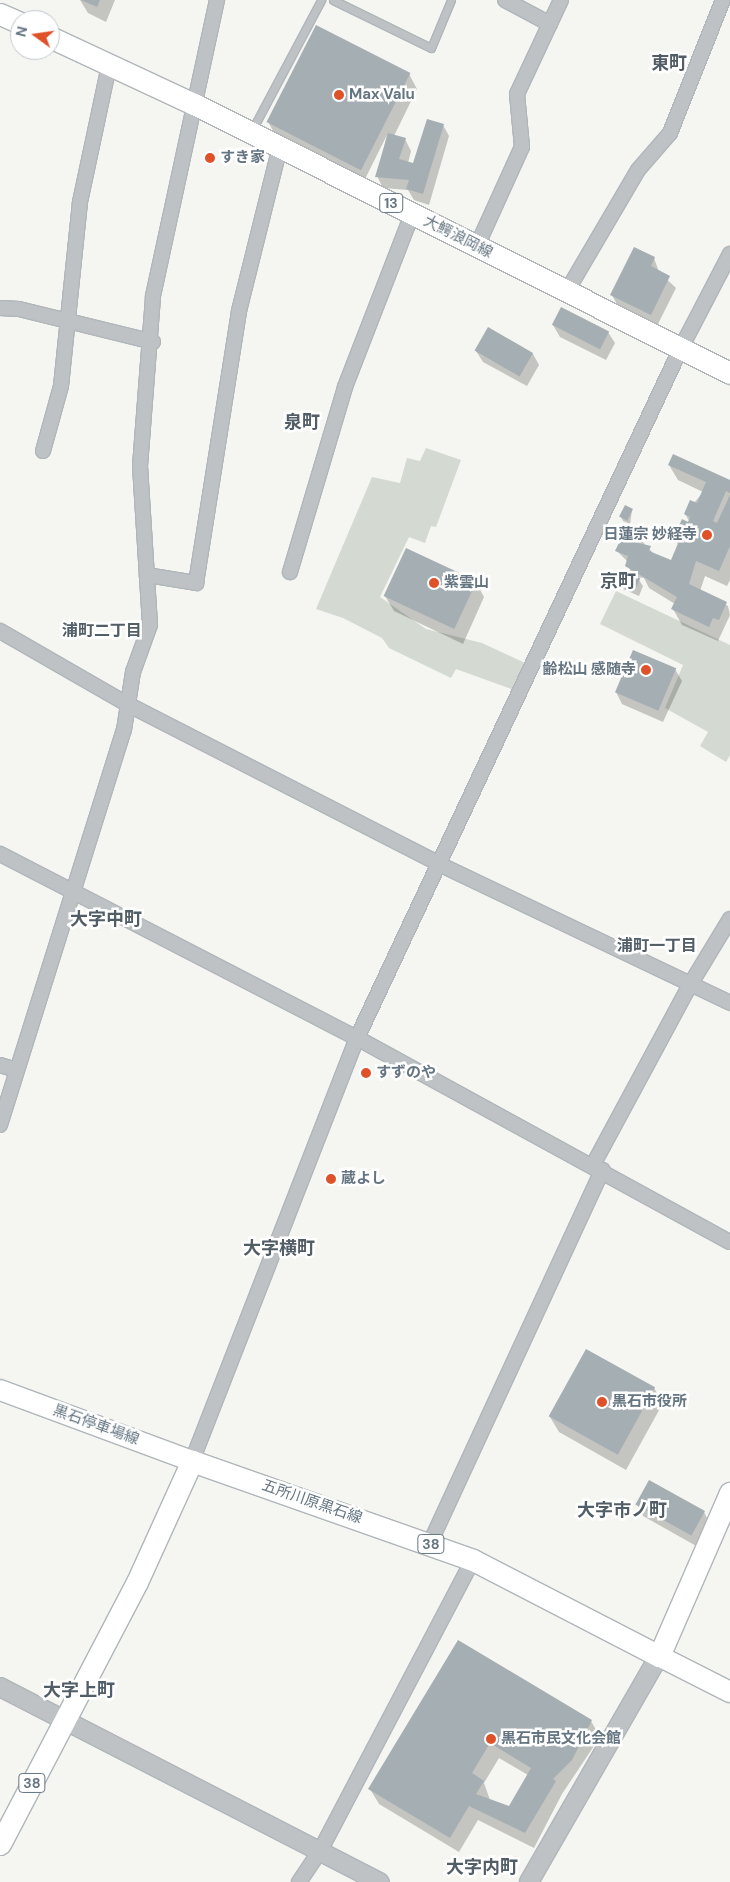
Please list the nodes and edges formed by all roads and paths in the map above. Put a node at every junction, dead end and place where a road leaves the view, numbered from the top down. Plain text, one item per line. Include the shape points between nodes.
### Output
1 (217, 0) edge
2 (321, 0) edge
3 (333, 0) edge
4 (451, 0) edge
5 (505, 0) edge
6 (561, 0) edge
7 (723, 0) edge
8 (550, 24) junction
9 (60, 42) edge
10 (109, 65) junction
11 (194, 104) junction
12 (250, 132) junction
13 (280, 147) junction
14 (412, 214) junction
15 (477, 246) junction
16 (730, 254) edge
17 (566, 291) junction
18 (0, 308) edge
19 (67, 320) junction
20 (153, 342) junction
21 (681, 348) junction
22 (730, 373) edge
23 (43, 451) dead end
24 (290, 572) dead end
25 (148, 575) junction
26 (0, 631) edge
27 (128, 704) junction
28 (0, 854) edge
29 (442, 865) junction
30 (72, 891) junction
31 (730, 919) edge
32 (690, 985) junction
33 (730, 1003) edge
34 (356, 1038) junction
35 (0, 1065) edge
36 (16, 1070) junction
37 (0, 1125) edge
38 (597, 1167) junction
39 (730, 1242) edge
40 (0, 1390) edge
41 (192, 1461) junction
42 (730, 1494) edge
43 (430, 1543) junction
44 (473, 1560) junction
45 (659, 1656) junction
46 (0, 1687) edge
47 (730, 1692) edge
48 (64, 1722) junction
49 (0, 1844) edge
50 (320, 1851) junction
51 (299, 1882) edge
52 (380, 1882) edge
53 (529, 1882) edge

1 - 11 street
2 - 12 lane
3 - 4 lane via 431,48
5 - 8 street
6 - 8 street
7 - 17 street via 670,133 638,170
8 - 15 street via 517,94 522,147
9 - 10 main road, 大鰐浪岡線 / 13
10 - 11 main road, 大鰐浪岡線 / 13
10 - 19 street via 80,202
11 - 12 main road, 大鰐浪岡線 / 13
11 - 20 street via 153,296
12 - 13 main road, 大鰐浪岡線 / 13
13 - 14 main road, 大鰐浪岡線 / 13
13 - 25 street via 238,311 196,583
14 - 15 main road, 大鰐浪岡線 / 13
14 - 24 street via 345,387
15 - 17 main road, 大鰐浪岡線 / 13
16 - 21 street
17 - 21 main road, 大鰐浪岡線 / 13
18 - 19 street
19 - 20 street
19 - 23 street via 61,386
20 - 25 street via 142,407 140,466
21 - 22 main road, 大鰐浪岡線 / 13
21 - 29 street
25 - 27 street via 150,625 133,672
26 - 27 street
27 - 29 street
27 - 30 street via 124,730
28 - 30 street
29 - 32 street
29 - 34 street
30 - 34 street
30 - 36 street
31 - 32 street
32 - 33 street
32 - 38 street
34 - 38 street
34 - 41 street
35 - 36 street
36 - 37 street
38 - 39 street
38 - 43 street
40 - 41 main road, 黒石停車場線
41 - 43 main road, 五所川原黒石線 / 38
41 - 48 main road, 38 via 137,1582
42 - 45 main road
43 - 44 main road, 五所川原黒石線 / 38
44 - 45 main road, 五所川原黒石線 / 38
44 - 50 street
45 - 47 main road
45 - 53 street
46 - 48 street
48 - 49 main road, 38
48 - 50 street
50 - 51 street
50 - 52 street

